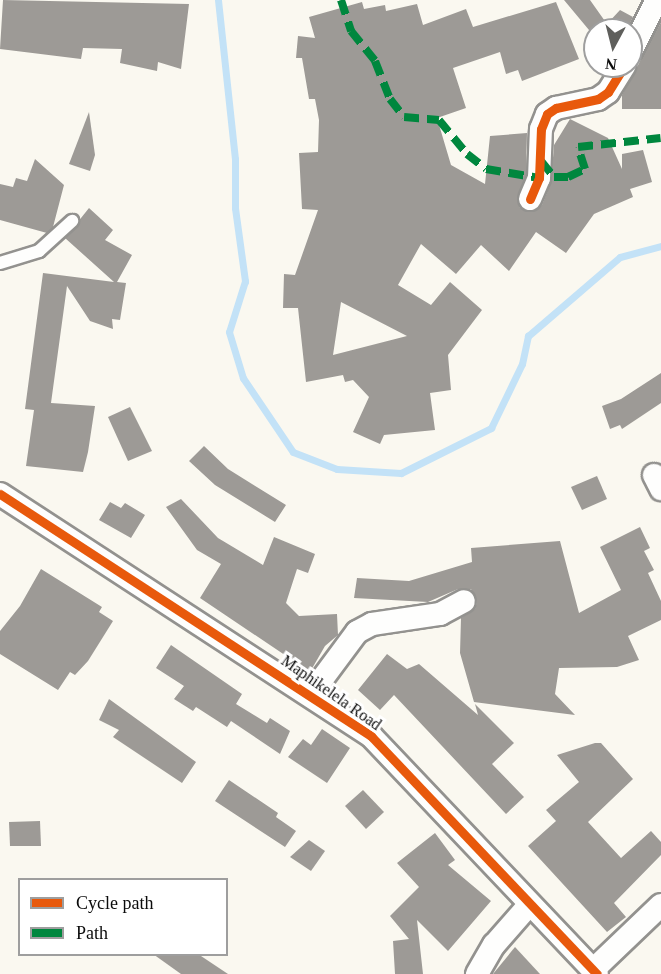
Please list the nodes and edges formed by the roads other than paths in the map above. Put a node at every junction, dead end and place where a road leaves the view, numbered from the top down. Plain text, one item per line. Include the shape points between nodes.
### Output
1 (657, 0) edge
2 (643, 27) edge
3 (617, 78) edge
4 (530, 199) dead end
5 (72, 221) dead end
6 (0, 263) edge
7 (0, 494) edge
8 (464, 601) dead end
9 (311, 694) junction
10 (529, 905) junction
11 (661, 905) edge
12 (595, 972) edge
13 (477, 974) edge

1 - 2 street
3 - 4 street via 598,99 556,108 547,114 541,129 539,178
5 - 6 lane via 39,251
7 - 9 street, Maphikelela Road
8 - 9 street via 440,614 372,624 357,632
9 - 10 street, Maphikelela Road via 371,736 392,756
10 - 12 street, Maphikelela Road
10 - 13 street via 494,945
11 - 12 street

